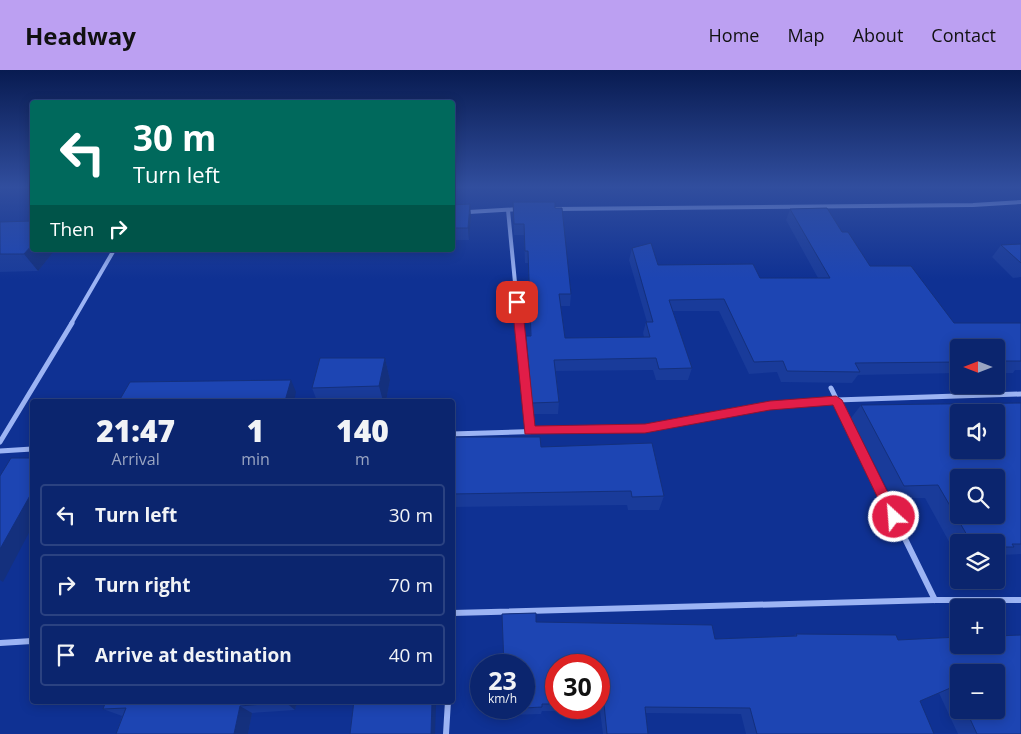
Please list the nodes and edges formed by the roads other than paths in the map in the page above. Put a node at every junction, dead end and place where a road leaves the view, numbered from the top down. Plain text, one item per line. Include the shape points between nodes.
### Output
1 (509, 217) edge
2 (113, 252) edge
3 (831, 388) dead end
4 (1021, 394) edge
5 (836, 400) junction
6 (529, 431) junction
7 (455, 434) edge
8 (0, 442) edge
9 (30, 449) edge
10 (0, 451) edge
11 (935, 600) junction
12 (1021, 600) edge
13 (455, 612) edge
14 (30, 641) edge
15 (0, 643) edge
16 (448, 704) edge
17 (446, 734) edge

1 - 6 street
2 - 8 street
3 - 5 street
4 - 5 street
5 - 6 street via 770,406 645,428
5 - 11 street
6 - 7 street
9 - 10 street
11 - 12 street
11 - 13 street
14 - 15 street
16 - 17 street

